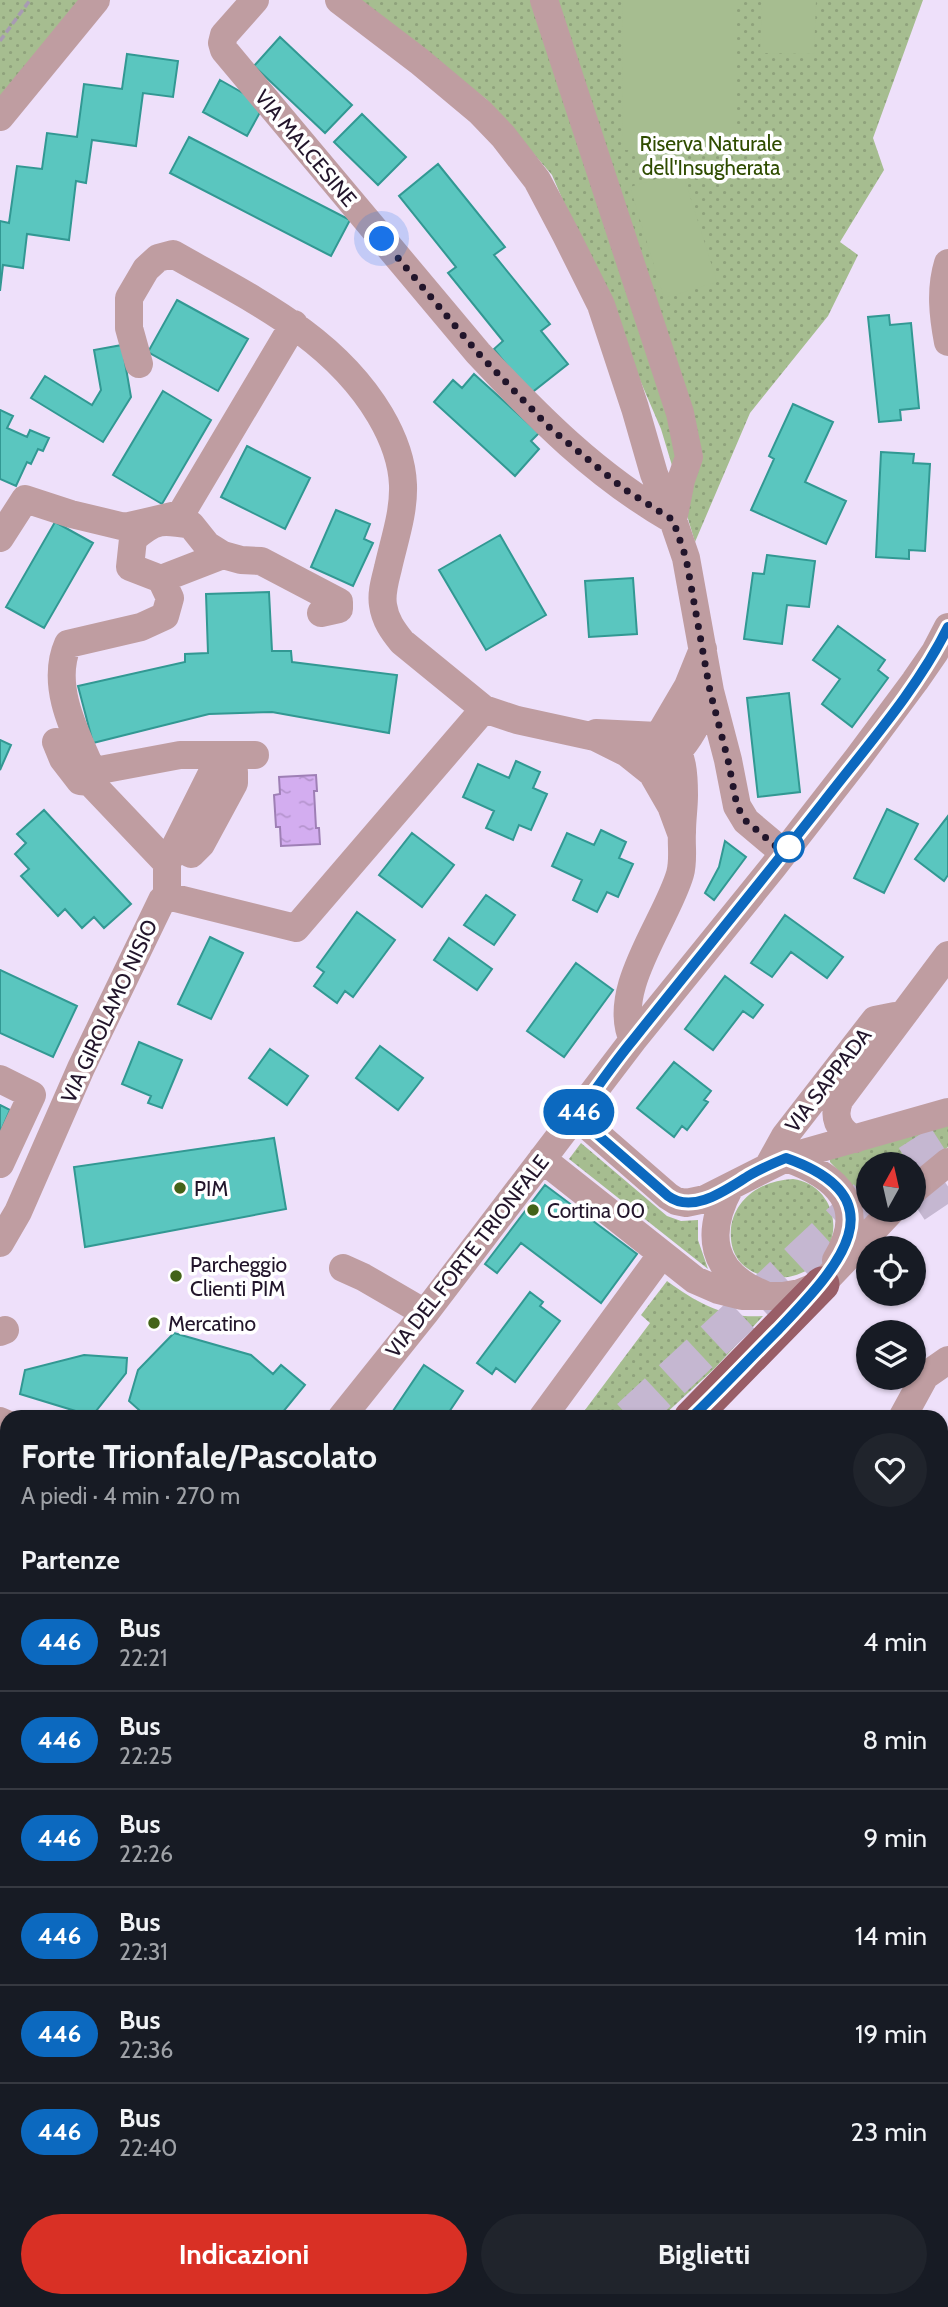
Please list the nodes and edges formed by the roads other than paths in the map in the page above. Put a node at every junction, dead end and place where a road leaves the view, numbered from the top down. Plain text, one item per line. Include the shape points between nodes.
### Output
1 (96, 0) edge
2 (255, 0) edge
3 (339, 0) edge
4 (544, 0) edge
5 (0, 117) edge
6 (948, 263) edge
7 (294, 324) junction
8 (948, 342) edge
9 (139, 364) dead end
10 (673, 520) junction
11 (0, 538) edge
12 (223, 555) junction
13 (161, 579) junction
14 (321, 613) dead end
15 (948, 627) edge
16 (703, 649) junction
17 (710, 691) junction
18 (484, 709) junction
19 (579, 733) junction
20 (56, 742) dead end
21 (674, 744) junction
22 (255, 755) dead end
23 (728, 760) junction
24 (647, 769) junction
25 (92, 778) junction
26 (681, 833) junction
27 (784, 853) junction
28 (167, 897) junction
29 (948, 955) edge
30 (901, 1016) junction
31 (633, 1040) junction
32 (0, 1079) edge
33 (948, 1112) edge
34 (576, 1116) junction
35 (855, 1139) junction
36 (542, 1159) junction
37 (778, 1162) junction
38 (948, 1162) edge
39 (0, 1164) edge
40 (928, 1186) edge
41 (730, 1187) junction
42 (881, 1222) edge
43 (0, 1242) edge
44 (662, 1254) junction
45 (343, 1268) dead end
46 (822, 1284) junction
47 (765, 1295) junction
48 (425, 1312) junction
49 (948, 1360) edge
50 (347, 1410) edge
51 (548, 1410) edge
52 (699, 1410) edge
53 (906, 1410) edge

1 - 5 street
2 - 10 street, VIA MALCESINE via 224,35 223,50 516,393 607,477
3 - 10 street via 480,112 537,180 601,305
4 - 10 street via 680,413 688,457
6 - 8 street via 943,302
7 - 9 street via 173,254 146,268 129,298 129,328
7 - 11 street via 181,514 125,527 25,499
7 - 18 street via 358,383 396,446 403,496 383,596 388,623 402,642
10 - 16 street via 686,558
12 - 13 street
12 - 13 street via 207,545 191,525 167,520 149,524 133,539 130,567
12 - 14 street via 261,561 339,602 339,609
13 - 25 street via 170,598 164,615 141,626 68,645 64,652 63,696
15 - 27 street, VIA DEL FORTE TRIONFALE via 904,696
16 - 17 street
16 - 21 street via 688,686
17 - 21 street via 697,725
17 - 23 street
18 - 19 street
18 - 28 street, VIA GIROLAMO NISIO via 296,928
19 - 21 street
19 - 24 street via 608,742
20 - 25 street via 80,781
21 - 23 street via 701,742
21 - 24 street
21 - 26 street via 684,781
22 - 25 street via 180,755 100,770
23 - 27 street via 739,811
24 - 26 street via 671,806
25 - 28 street via 172,855
26 - 31 street via 678,880 631,992 627,1017
27 - 31 street, VIA DEL FORTE TRIONFALE
28 - 43 street, VIA GIROLAMO NISIO via 160,902 18,1212
29 - 30 street, VIA SAPPADA
30 - 35 street, VIA SAPPADA via 838,1104 838,1125
30 - 37 street, VIA SAPPADA via 875,1020 785,1136
31 - 34 street, VIA DEL FORTE TRIONFALE
32 - 39 street via 32,1095
33 - 35 street
34 - 36 street, VIA DEL FORTE TRIONFALE
34 - 41 street via 676,1201 694,1202
35 - 37 street
36 - 44 street
36 - 48 street, VIA DEL FORTE TRIONFALE
37 - 41 street
37 - 46 street via 808,1166 828,1178 848,1205 848,1238
38 - 40 street
41 - 47 street via 716,1222 716,1250 734,1277
42 - 46 street
44 - 47 street via 706,1286 741,1296
44 - 51 street
45 - 48 street
46 - 47 street via 789,1296
46 - 52 main road
48 - 50 street, VIA DEL FORTE TRIONFALE
49 - 53 street via 925,1376

